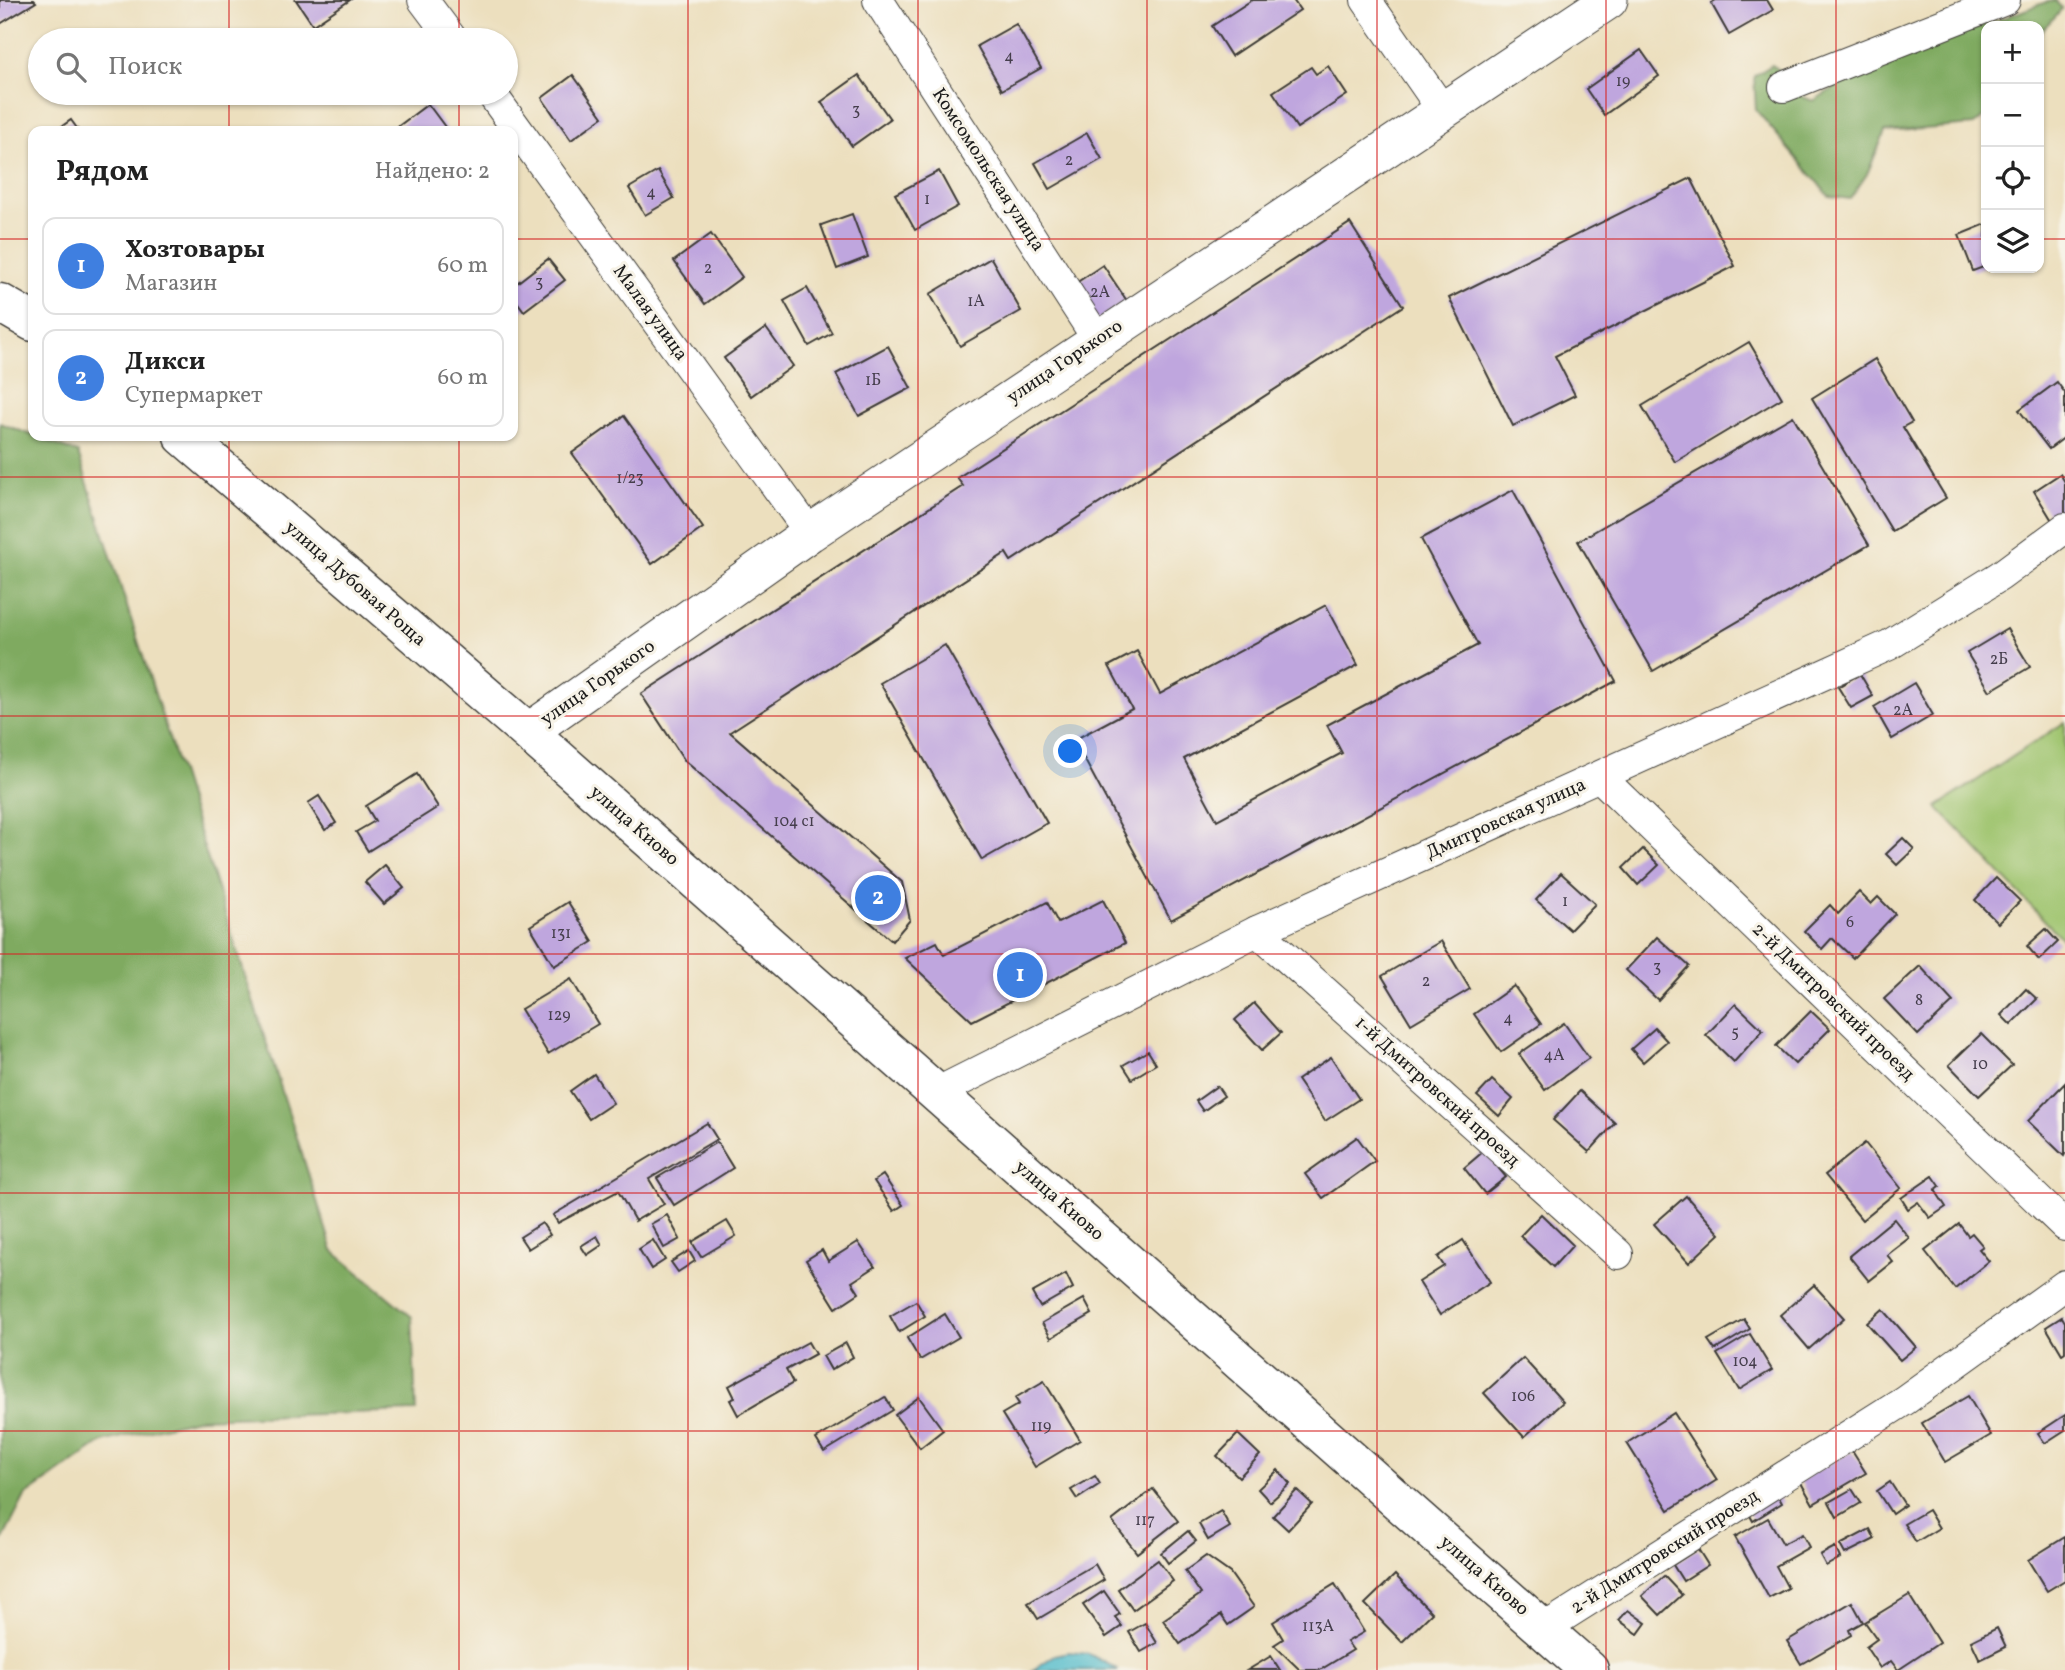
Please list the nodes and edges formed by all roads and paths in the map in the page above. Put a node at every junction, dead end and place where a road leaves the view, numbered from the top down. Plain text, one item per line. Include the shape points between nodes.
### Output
1 (423, 0) edge
2 (878, 0) edge
3 (1366, 0) edge
4 (1609, 0) edge
5 (2005, 0) edge
6 (444, 28) edge
7 (1784, 87) dead end
8 (500, 105) edge
9 (1443, 111) junction
10 (515, 126) edge
11 (518, 130) edge
12 (0, 303) edge
13 (28, 319) edge
14 (1098, 340) junction
15 (189, 441) edge
16 (2065, 528) edge
17 (810, 533) junction
18 (528, 732) junction
19 (1600, 777) junction
20 (1256, 931) junction
21 (936, 1093) junction
22 (2065, 1226) edge
23 (1618, 1254) dead end
24 (2065, 1285) edge
25 (1543, 1629) junction
26 (1589, 1670) edge

1 - 6 street
2 - 14 street, Комсомольская улица
3 - 9 street
4 - 9 street, улица Горького
5 - 7 street
8 - 10 street, Малая улица
9 - 14 street, улица Горького
11 - 17 street, Малая улица
12 - 13 main road
14 - 17 street, улица Горького
15 - 18 main road, улица Дубовая Роща
16 - 19 street, Дмитровская улица via 2000,576 1889,645
17 - 18 street, улица Горького
18 - 21 main road, улица Киово
19 - 20 street, Дмитровская улица
19 - 22 street, 2-й Дмитровский проезд
20 - 21 street, Дмитровская улица
20 - 23 street, 1-й Дмитровский проезд
21 - 25 main road, улица Киово
24 - 25 street, 2-й Дмитровский проезд via 1905,1400
25 - 26 main road, улица Киово

